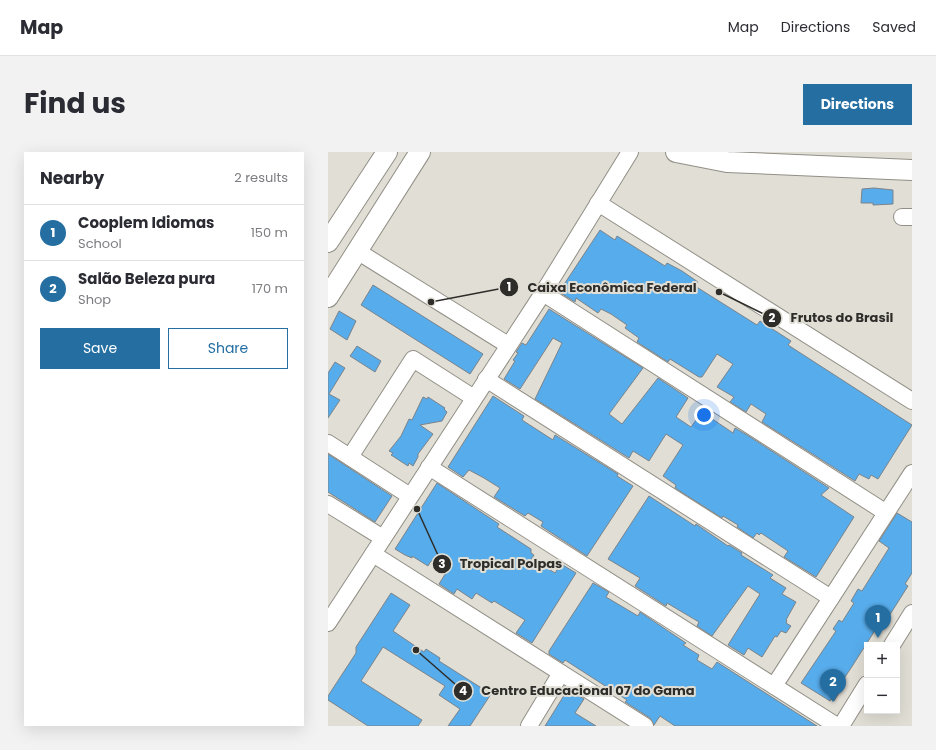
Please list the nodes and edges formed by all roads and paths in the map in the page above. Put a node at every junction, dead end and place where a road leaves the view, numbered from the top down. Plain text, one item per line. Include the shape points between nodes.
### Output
1 (387, 152) edge
2 (420, 152) edge
3 (630, 152) edge
4 (676, 152) edge
5 (912, 170) edge
6 (598, 203) junction
7 (334, 221) edge
8 (328, 242) edge
9 (357, 251) junction
10 (543, 292) junction
11 (328, 296) edge
12 (508, 345) junction
13 (486, 378) junction
14 (474, 398) junction
15 (912, 400) edge
16 (328, 443) edge
17 (350, 456) junction
18 (430, 466) junction
19 (912, 472) edge
20 (410, 496) junction
21 (328, 504) edge
22 (885, 512) junction
23 (383, 538) junction
24 (373, 554) junction
25 (831, 598) junction
26 (912, 613) edge
27 (328, 623) edge
28 (894, 642) edge
29 (561, 673) junction
30 (774, 686) junction
31 (864, 689) edge
32 (529, 726) edge
33 (645, 726) edge
34 (837, 726) edge
35 (841, 726) edge

1 - 7 main road
2 - 9 main road
3 - 6 street
4 - 5 main road via 727,162
6 - 10 street
6 - 15 street
7 - 8 main road
9 - 11 main road
9 - 12 street
10 - 12 street
10 - 22 street
12 - 13 street
13 - 14 street
13 - 25 street
14 - 17 street via 413,359
14 - 18 street
16 - 17 street
17 - 20 street
18 - 20 street
18 - 30 street
19 - 22 street
20 - 23 street
21 - 23 street
22 - 25 street
23 - 24 street
24 - 27 street
24 - 29 street
25 - 30 street
26 - 28 street
29 - 32 street
29 - 33 street
30 - 34 street
31 - 35 street

